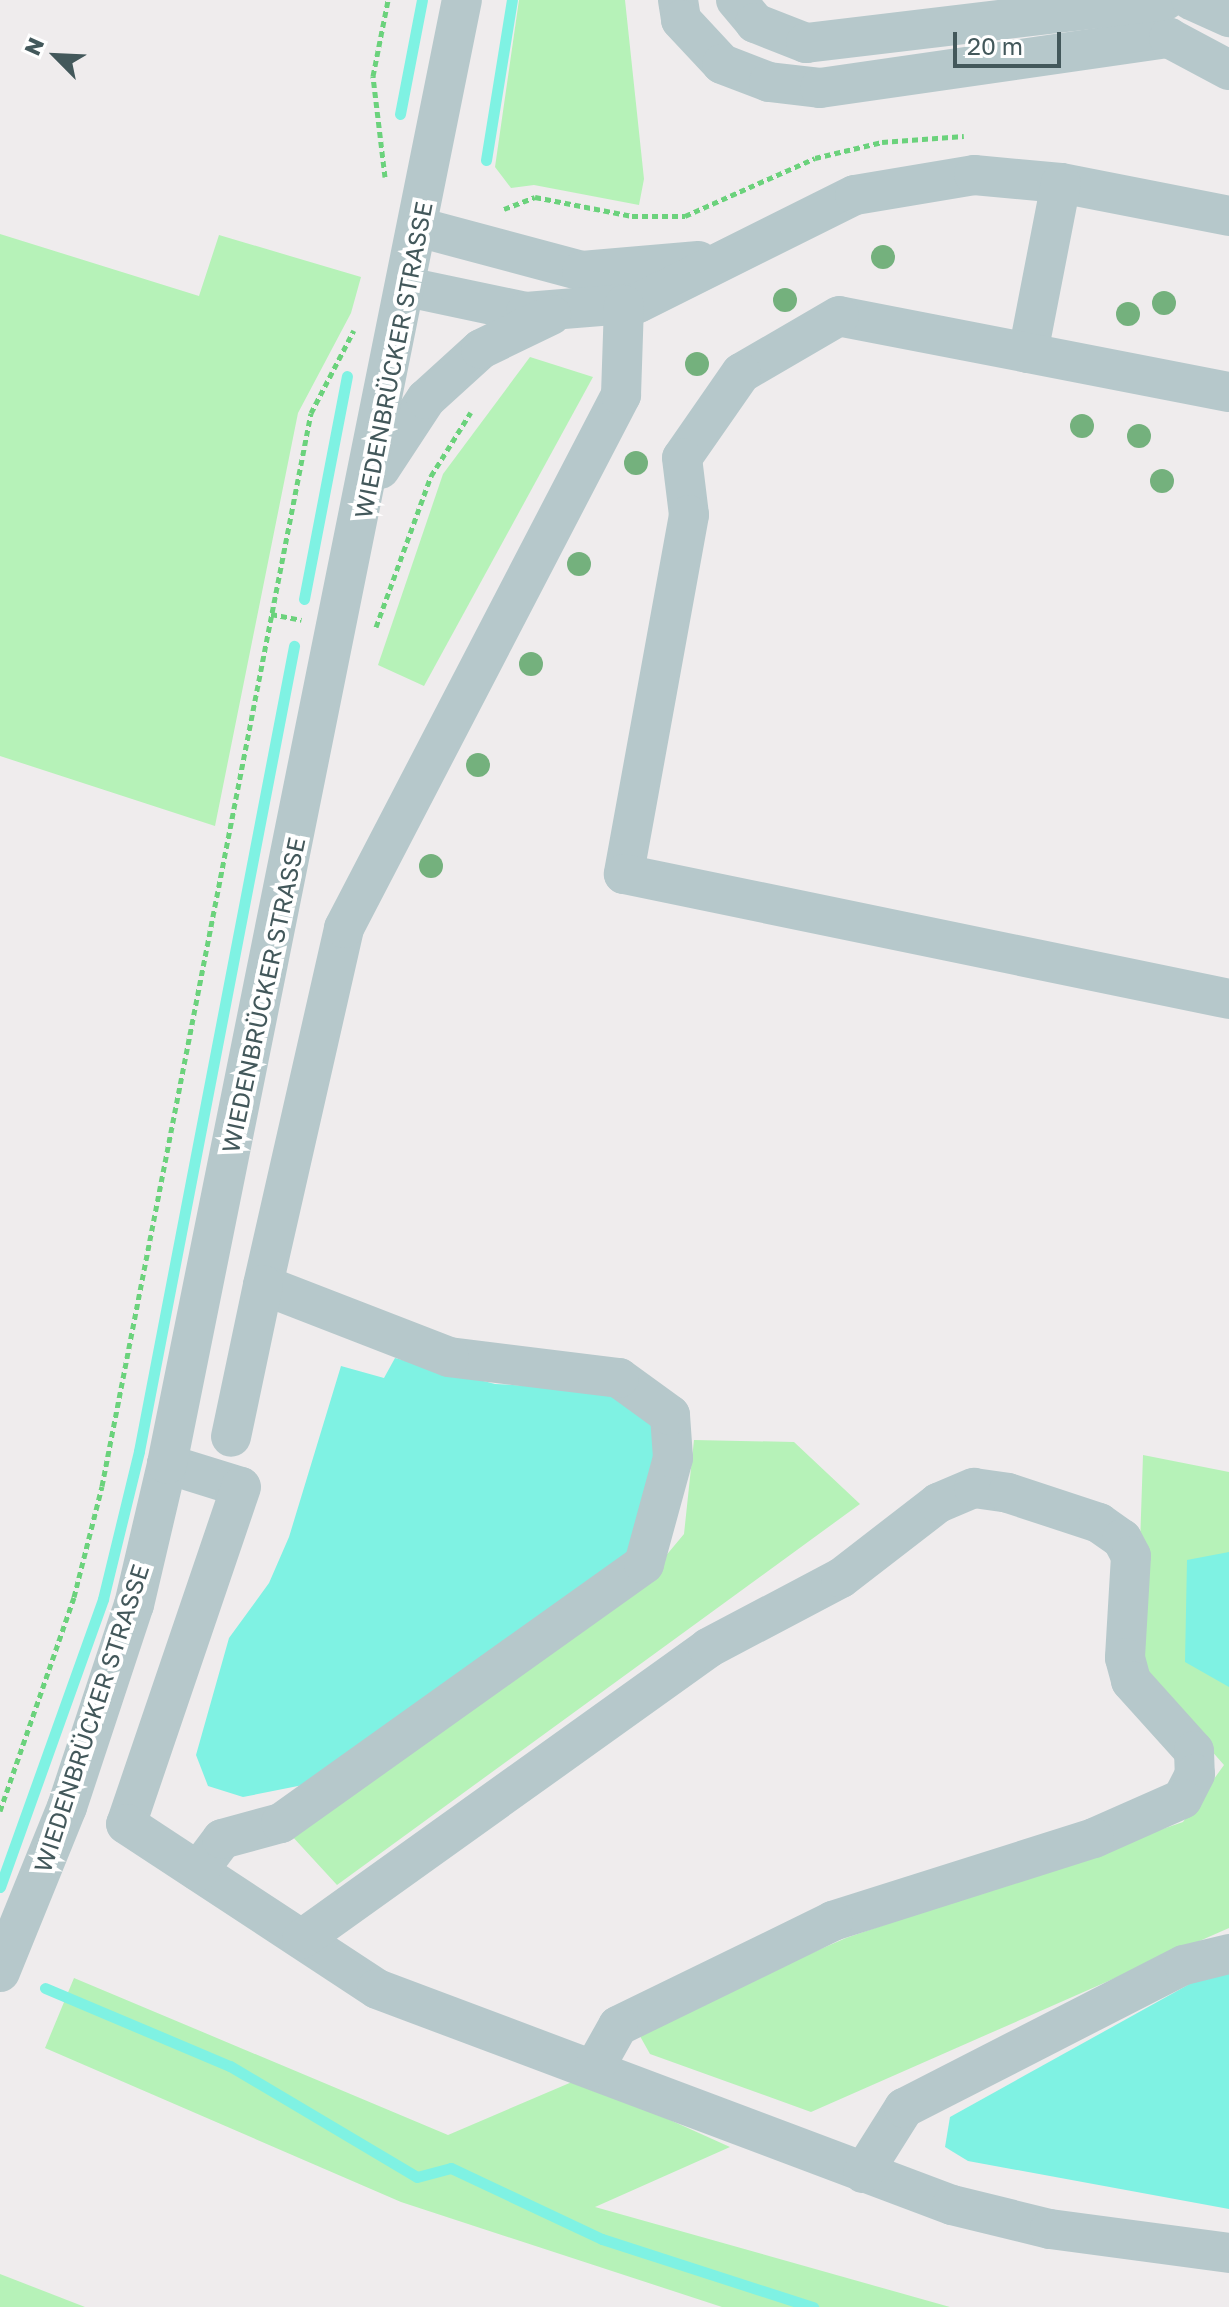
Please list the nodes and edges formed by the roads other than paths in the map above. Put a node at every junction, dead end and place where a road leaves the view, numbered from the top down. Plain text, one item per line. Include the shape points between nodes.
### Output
1 (462, 0) edge
2 (678, 0) edge
3 (736, 0) edge
4 (1165, 0) edge
5 (1191, 0) edge
6 (1229, 17) edge
7 (1229, 70) edge
8 (1061, 183) junction
9 (1229, 216) edge
10 (418, 227) junction
11 (723, 257) junction
12 (407, 287) junction
13 (624, 305) junction
14 (557, 312) junction
15 (1028, 353) junction
16 (1229, 392) edge
17 (369, 485) junction
18 (1229, 999) edge
19 (263, 1285) junction
20 (231, 1437) dead end
21 (167, 1464) junction
22 (198, 1871) junction
23 (302, 1939) junction
24 (1229, 1954) edge
25 (0, 1972) edge
26 (595, 2067) junction
27 (863, 2173) junction
28 (1229, 2253) edge

1 - 10 street, WIEDENBRÜCKER STRASSE
2 - 7 street via 681,20 722,64 769,82 820,88 1169,38
3 - 4 street via 755,23 806,43
5 - 6 street
8 - 9 street
8 - 11 street via 974,175 855,195
8 - 15 street
10 - 11 street via 582,271
10 - 12 street, WIEDENBRÜCKER STRASSE
11 - 13 street via 684,284
12 - 14 street
12 - 17 street, WIEDENBRÜCKER STRASSE
13 - 14 street
13 - 19 street via 621,395 344,928
14 - 17 street via 481,349 426,399
15 - 16 street
15 - 18 street via 839,316 741,373 682,458 689,515 624,874
17 - 21 street, WIEDENBRÜCKER STRASSE
19 - 20 street
19 - 22 street via 449,1357 619,1378 670,1415 673,1458 644,1564 281,1823 222,1839
21 - 22 street via 241,1487 126,1824
21 - 25 street, WIEDENBRÜCKER STRASSE via 134,1605 67,1807
22 - 23 street
23 - 26 street via 377,1989
23 - 26 street via 708,1648 841,1578 938,1503 974,1488 1008,1493 1099,1523 1122,1539 1131,1556 1125,1658 1131,1681 1194,1751 1195,1774 1182,1799 1094,1838 833,1921 618,2026
24 - 27 street via 1184,1965 904,2108
26 - 27 street
27 - 28 street via 1050,2229

